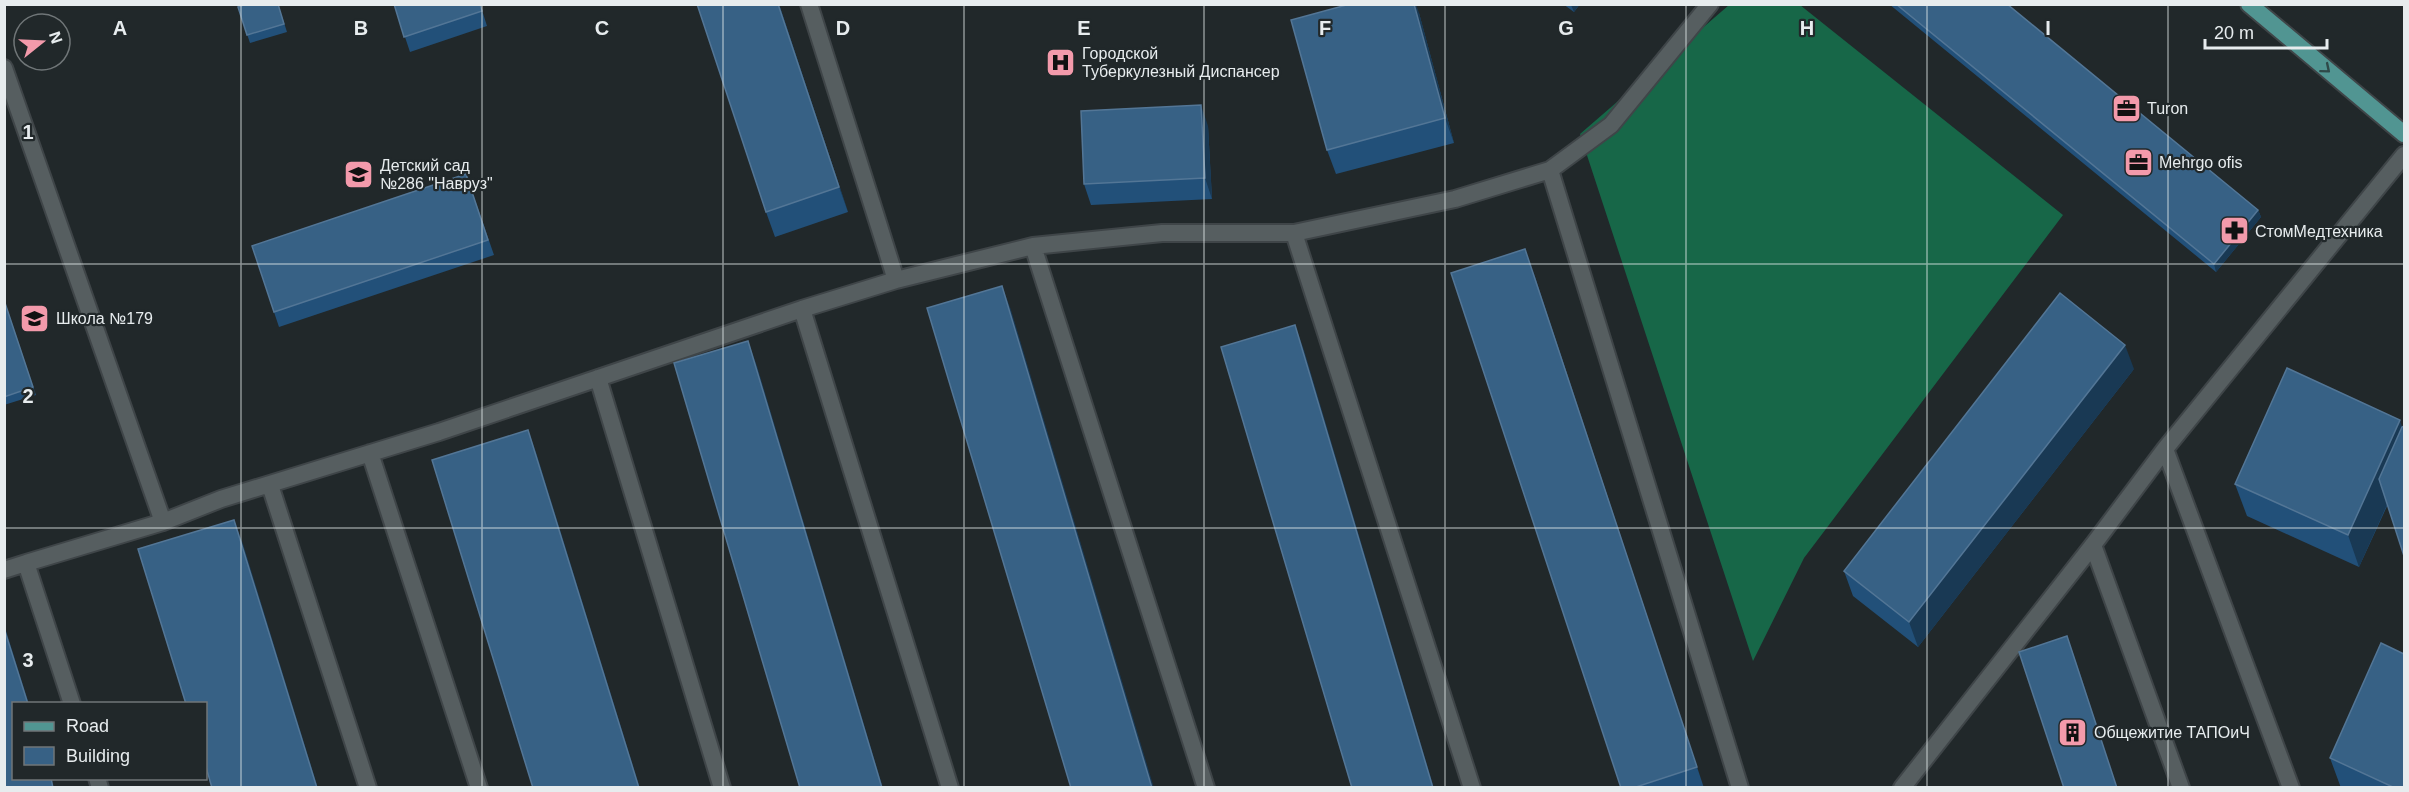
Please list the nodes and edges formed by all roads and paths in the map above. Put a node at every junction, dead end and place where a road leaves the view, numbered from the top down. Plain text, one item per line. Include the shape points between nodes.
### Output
1 (809, 4) edge
2 (1710, 4) edge
3 (2249, 4) edge
4 (4, 68) edge
5 (2404, 134) edge
6 (2404, 155) edge
7 (1550, 170) junction
8 (1294, 233) junction
9 (1033, 246) junction
10 (896, 280) junction
11 (802, 309) junction
12 (598, 378) junction
13 (2165, 449) junction
14 (370, 453) junction
15 (270, 485) junction
16 (163, 522) junction
17 (2093, 545) junction
18 (26, 563) junction
19 (4, 570) edge
20 (71, 702) edge
21 (1916, 780) edge
22 (368, 788) edge
23 (479, 788) edge
24 (722, 788) edge
25 (950, 788) edge
26 (1206, 788) edge
27 (1472, 788) edge
28 (1740, 788) edge
29 (1902, 788) edge
30 (2181, 788) edge
31 (2291, 788) edge

1 - 10 lane
2 - 7 lane via 1611,125
3 -> 5 main road
4 - 16 lane
6 - 13 lane
7 - 8 lane via 1455,199
7 - 28 lane
8 - 9 lane via 1162,233
8 - 27 lane
9 - 10 lane
9 - 26 lane
10 - 11 lane
11 - 12 lane
11 - 25 lane
12 - 14 lane
12 - 24 lane
13 - 17 lane
13 - 31 lane
14 - 15 lane
14 - 23 lane
15 - 16 lane
15 - 22 lane
16 - 18 lane
17 - 21 lane
17 - 30 lane
18 - 19 lane
18 - 20 lane
21 - 29 lane

